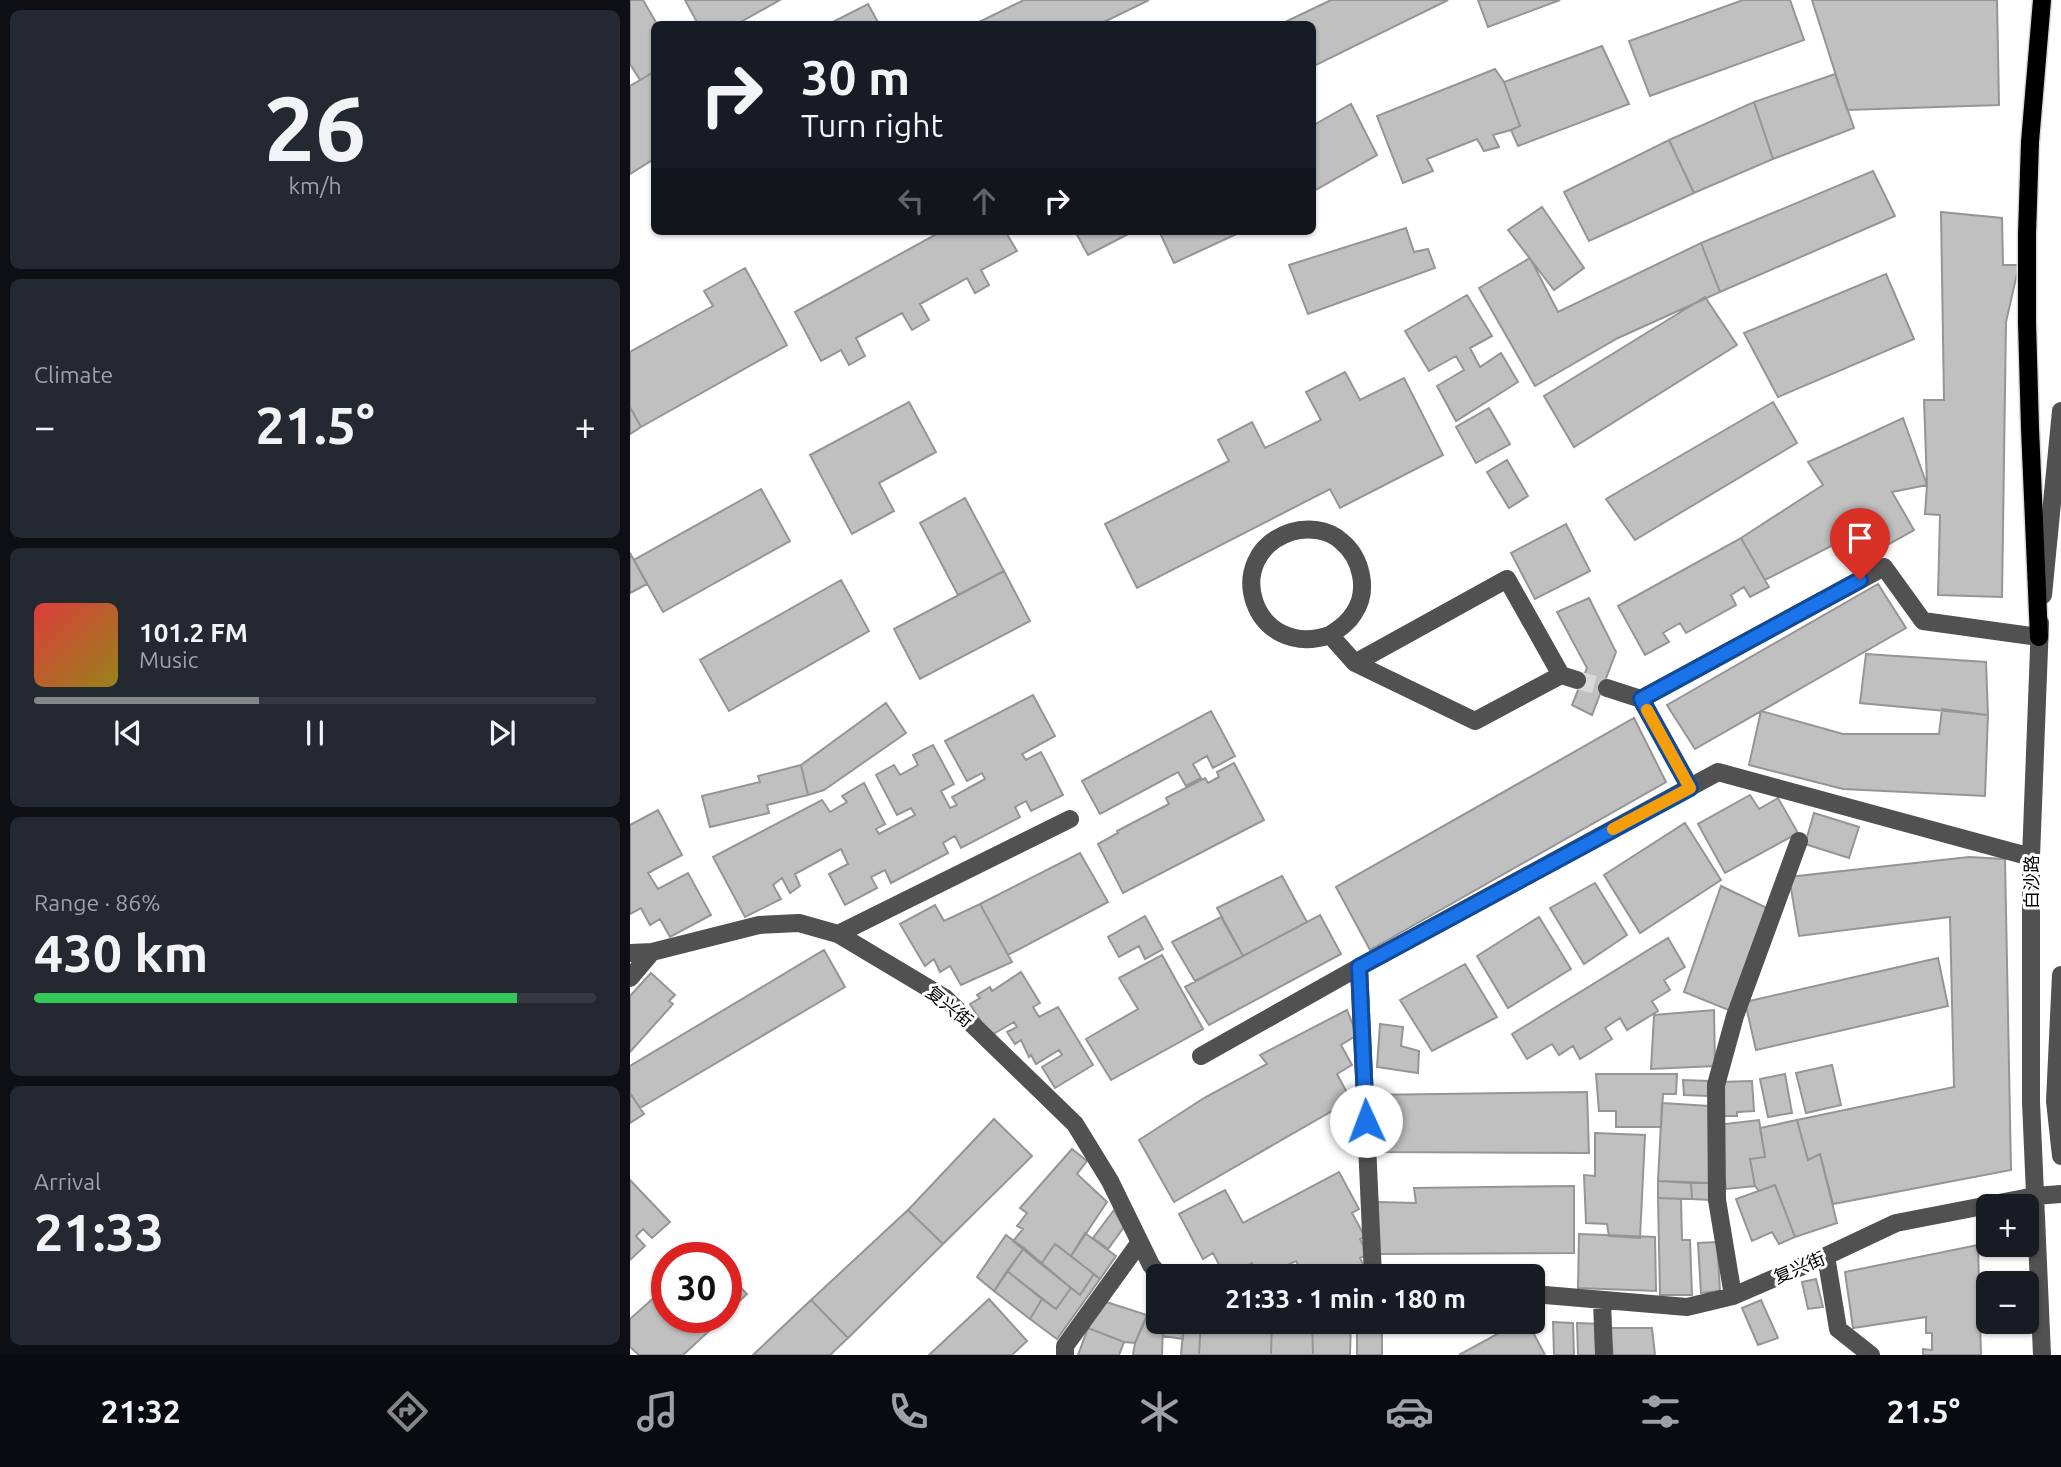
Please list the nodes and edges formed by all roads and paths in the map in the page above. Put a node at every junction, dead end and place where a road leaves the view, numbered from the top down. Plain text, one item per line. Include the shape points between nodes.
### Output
1 (2042, 0) edge
2 (2061, 411) edge
3 (1331, 635) junction
4 (2039, 637) junction
5 (1355, 663) junction
6 (1607, 688) tunnel mouth
7 (1641, 699) junction
8 (1690, 788) junction
9 (1070, 819) dead end
10 (1798, 841) dead end
11 (2031, 857) junction
12 (838, 934) junction
13 (652, 951) junction
14 (630, 953) edge
15 (1359, 967) junction
16 (2061, 975) edge
17 (630, 978) edge
18 (1201, 1056) dead end
19 (2058, 1102) edge
20 (2061, 1157) edge
21 (2035, 1194) edge
22 (2061, 1194) edge
23 (2039, 1196) edge
24 (1976, 1207) edge
25 (1140, 1242) junction
26 (1826, 1256) junction
27 (2038, 1257) edge
28 (1151, 1264) edge
29 (1372, 1264) edge
30 (1545, 1295) edge
31 (1732, 1296) junction
32 (1602, 1301) junction
33 (1065, 1355) edge
34 (1604, 1355) edge
35 (1871, 1355) edge
36 (2042, 1355) edge

1 - 4 main road via 2027,234
2 - 4 street, 白沙路
3 - 3 street via 1345,625 1361,597 1361,570 1354,555 1340,540 1322,531 1301,529 1278,537 1254,565 1251,587 1256,607 1277,632 1300,640
3 - 5 street
4 - 7 street via 1923,621 1884,567
4 - 11 street, 白沙路
5 - 5 street via 1475,721 1569,678 1507,579
6 - 7 street
7 - 8 street
8 - 11 street via 1718,772
8 - 15 street
9 - 12 street
10 - 31 street via 1735,1016 1716,1085 1717,1200
11 - 21 street, 白沙路
12 - 13 street, 复兴街 via 799,923 758,925
12 - 25 street, 复兴街 via 945,998 1075,1124
13 - 14 street, 复兴街
13 - 17 street
15 - 18 street
15 - 29 street
16 - 19 street
19 - 20 street
22 - 23 street, 复兴街
24 - 26 street, 复兴街 via 1896,1223
25 - 28 street, 复兴街
25 - 33 street via 1065,1346
26 - 31 street, 复兴街
26 - 35 street via 1838,1329
27 - 36 street, 白沙路
30 - 32 street, 复兴街
31 - 32 street, 复兴街 via 1687,1307
32 - 34 street

